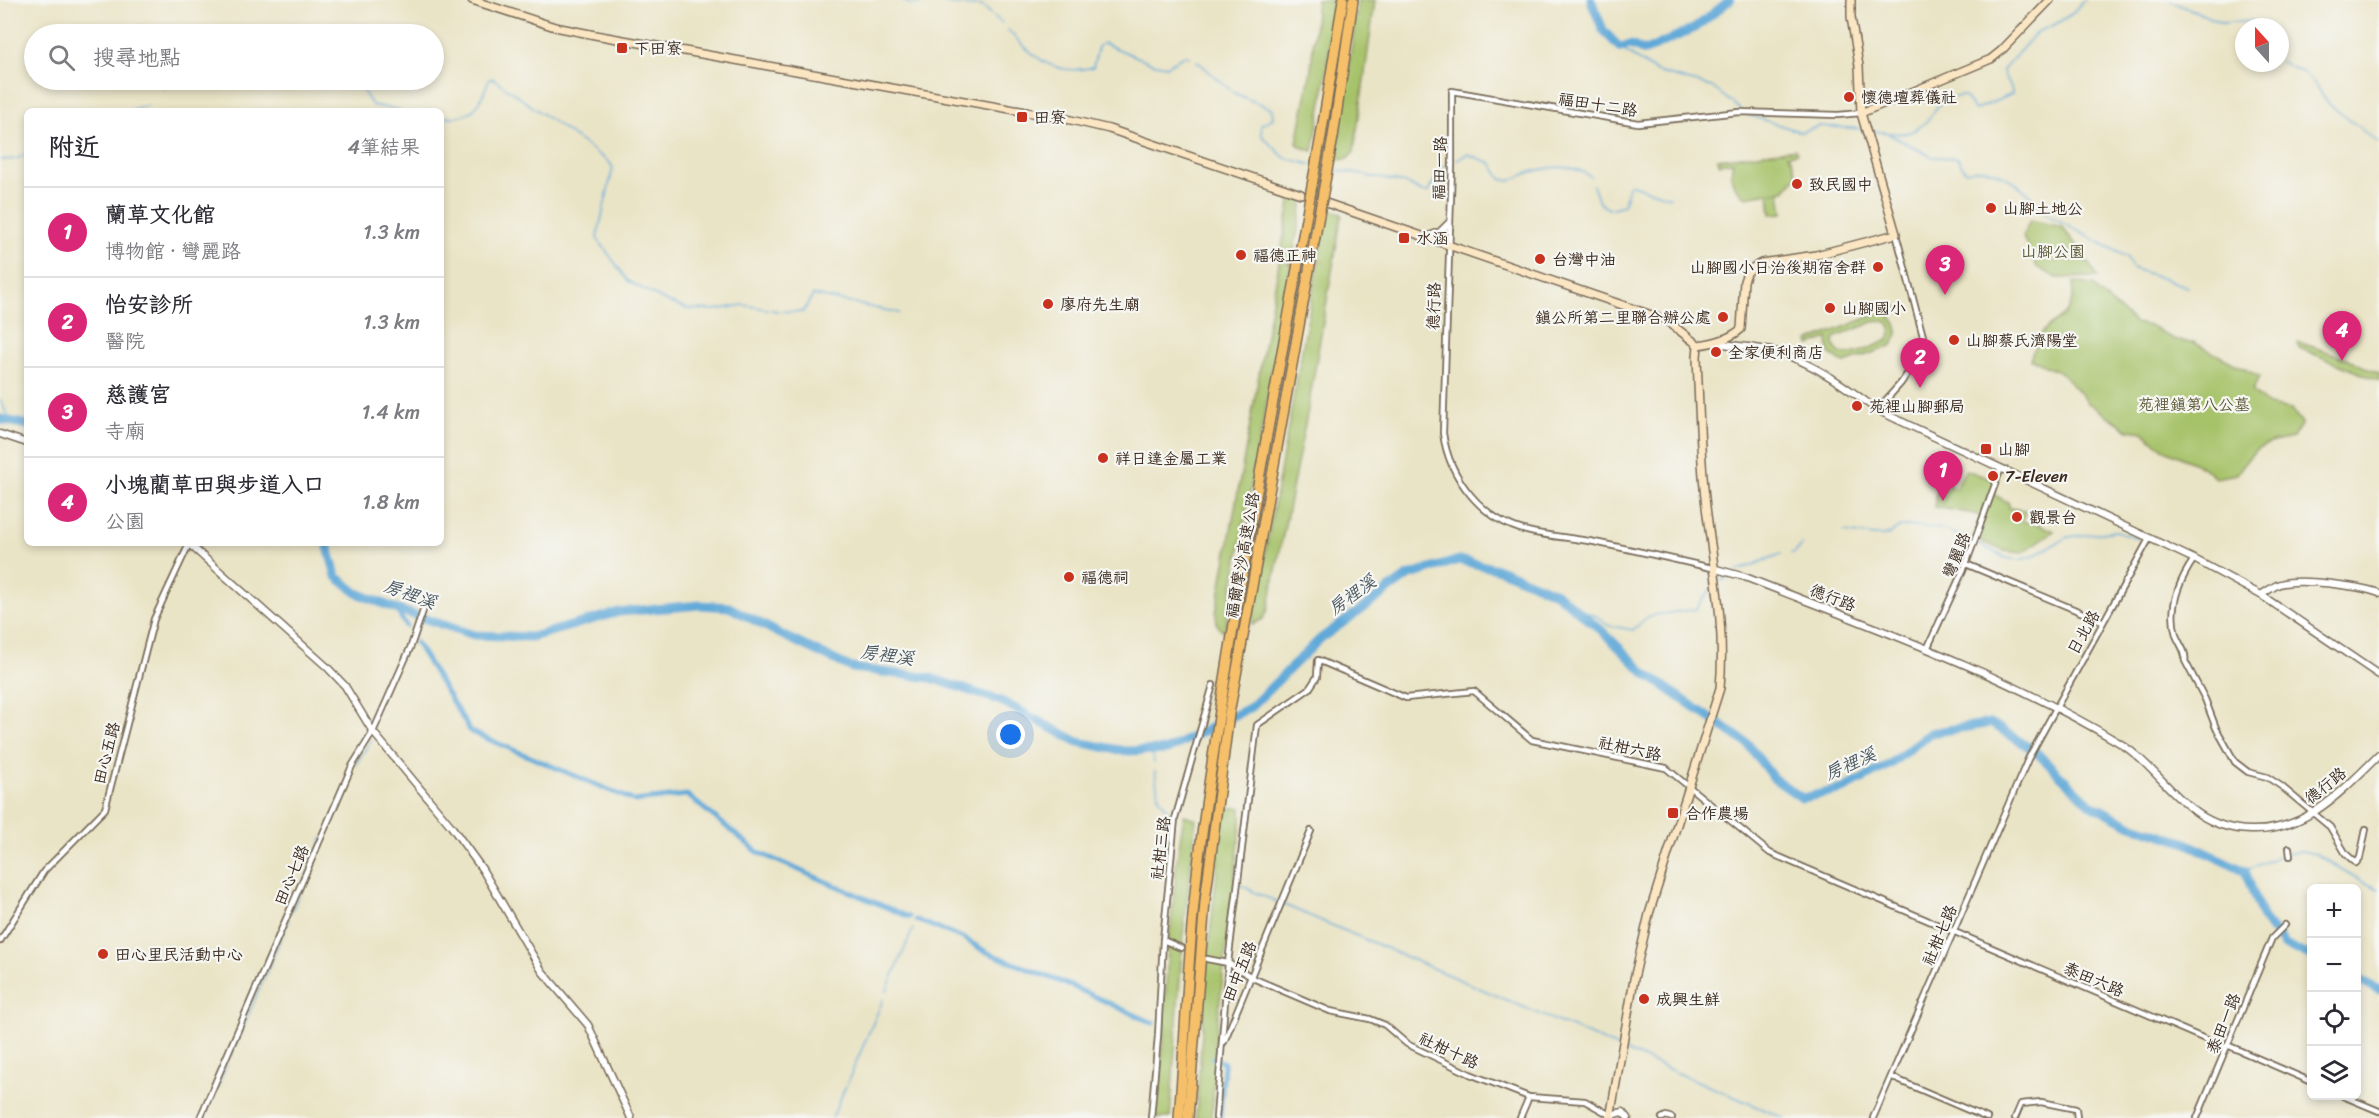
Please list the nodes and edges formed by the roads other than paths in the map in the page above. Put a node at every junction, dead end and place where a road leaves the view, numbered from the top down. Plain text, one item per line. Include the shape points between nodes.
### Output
1 (472, 0) edge
2 (1343, 0) edge
3 (1353, 0) edge
4 (1851, 0) edge
5 (2050, 0) edge
6 (1452, 91) joint
7 (1861, 113) junction
8 (1301, 194) dead end
9 (1326, 203) dead end
10 (1449, 223) junction
11 (1896, 234) junction
12 (1426, 237) junction
13 (1449, 245) junction
14 (1714, 343) junction
15 (1698, 345) junction
16 (1877, 410) junction
17 (0, 434) edge
18 (24, 442) edge
19 (2001, 468) junction
20 (2150, 539) junction
21 (187, 546) edge
22 (191, 546) edge
23 (2194, 559) junction
24 (1966, 564) junction
25 (1716, 569) junction
26 (2379, 593) edge
27 (2260, 595) junction
28 (426, 603) dead end
29 (2102, 621) junction
30 (1927, 649) junction
31 (2379, 675) edge
32 (1213, 685) dead end
33 (2055, 707) junction
34 (373, 732) junction
35 (2040, 738) joint
36 (2379, 755) edge
37 (1690, 787) junction
38 (2313, 813) junction
39 (2366, 829) dead end
40 (1311, 831) dead end
41 (2289, 848) dead end
42 (2290, 856) dead end
43 (2285, 925) dead end
44 (1954, 931) junction
45 (1163, 940) junction
46 (0, 941) edge
47 (1181, 948) dead end
48 (1207, 959) dead end
49 (1228, 963) junction
50 (1249, 976) junction
51 (1222, 1046) junction
52 (2226, 1047) junction
53 (1891, 1077) junction
54 (2307, 1080) edge
55 (1529, 1097) junction
56 (2354, 1100) edge
57 (2379, 1111) edge
58 (1610, 1116) edge
59 (200, 1118) edge
60 (631, 1118) edge
61 (1150, 1118) edge
62 (1179, 1118) edge
63 (1188, 1118) edge
64 (1216, 1118) edge
65 (1520, 1118) edge
66 (1628, 1118) edge
67 (1662, 1118) edge
68 (1672, 1118) edge
69 (1873, 1118) edge
70 (1987, 1118) edge
71 (2015, 1118) edge
72 (2077, 1118) edge
73 (2197, 1118) edge

1 - 8 main road via 555,27 1071,120 1109,129
2 - 62 highway, 福爾摩沙高速公路, bridge via 1206,803
3 - 63 highway, 福爾摩沙高速公路, bridge via 1333,137 1229,714 1205,901
4 - 7 main road
5 - 7 main road via 1991,58
6 - 7 street, 福田十二路 via 1638,123 1747,111
6 - 10 street, 福田一路
7 - 11 main road
9 - 12 main road
10 - 12 street via 1440,232
10 - 13 street, 福田一路
11 - 14 main road via 1752,268 1744,281 1741,329
11 - 16 street via 1924,340 1918,358
12 - 13 main road
13 - 15 main road via 1666,321
13 - 25 street, 德行路 via 1443,433 1448,459 1473,498 1497,519 1526,531
14 - 15 main road
14 - 16 street via 1781,353 1845,386
15 - 25 main road via 1704,487
16 - 19 street
17 - 18 street
19 - 20 street
19 - 24 street, 彎麗路
20 - 23 street
20 - 29 street, 日北路
21 - 46 street, 田心五路 via 154,620 105,809 44,871
22 - 34 street via 327,667 345,686
23 - 27 street
23 - 38 street via 2183,575 2172,608 2185,661 2216,728 2235,762 2248,772 2274,781
24 - 29 street
24 - 30 street, 彎麗路
25 - 30 street, 德行路
25 - 37 main road via 1721,673
26 - 27 street via 2293,582 2278,584
27 - 31 street
28 - 34 street, 田心七路
29 - 33 street, 日北路
30 - 33 street, 德行路
32 - 45 street, 社柑三路 via 1172,835
33 - 35 street, 日北路
33 - 38 street, 德行路 via 2128,749 2196,814 2230,828 2273,828
34 - 59 street, 田心七路 via 352,766
34 - 60 street via 451,826 482,869 543,971 588,1025
35 - 44 street, 社柑七路
36 - 38 street, 德行路 via 2327,805
37 - 44 street, 社柑六路 via 1770,853
37 - 49 street, 社柑六路 via 1666,768 1532,740 1474,691 1406,698 1318,660 1317,677 1309,689 1257,725
37 - 58 main road via 1647,925
38 - 39 street via 2335,834 2356,864
40 - 50 street, 田中五路
41 - 42 street
43 - 52 street, 泰田一路 via 2272,938
44 - 52 street, 泰田六路
44 - 53 street, 社柑七路
45 - 47 street
45 - 61 street, 社柑三路
48 - 49 street
49 - 50 street, 社柑十路
49 - 51 street
50 - 51 street, 田中五路
50 - 55 street, 社柑十路 via 1330,1011 1370,1019 1407,1044
51 - 64 street
52 - 54 street, 泰田六路
52 - 73 street, 泰田一路
53 - 69 street, 社柑七路
53 - 70 street
55 - 58 street, 社柑十路 via 1585,1101
55 - 65 street
56 - 57 street
58 - 66 street via 1623,1112
67 - 68 street
71 - 72 street via 2021,1104 2041,1102 2076,1109

